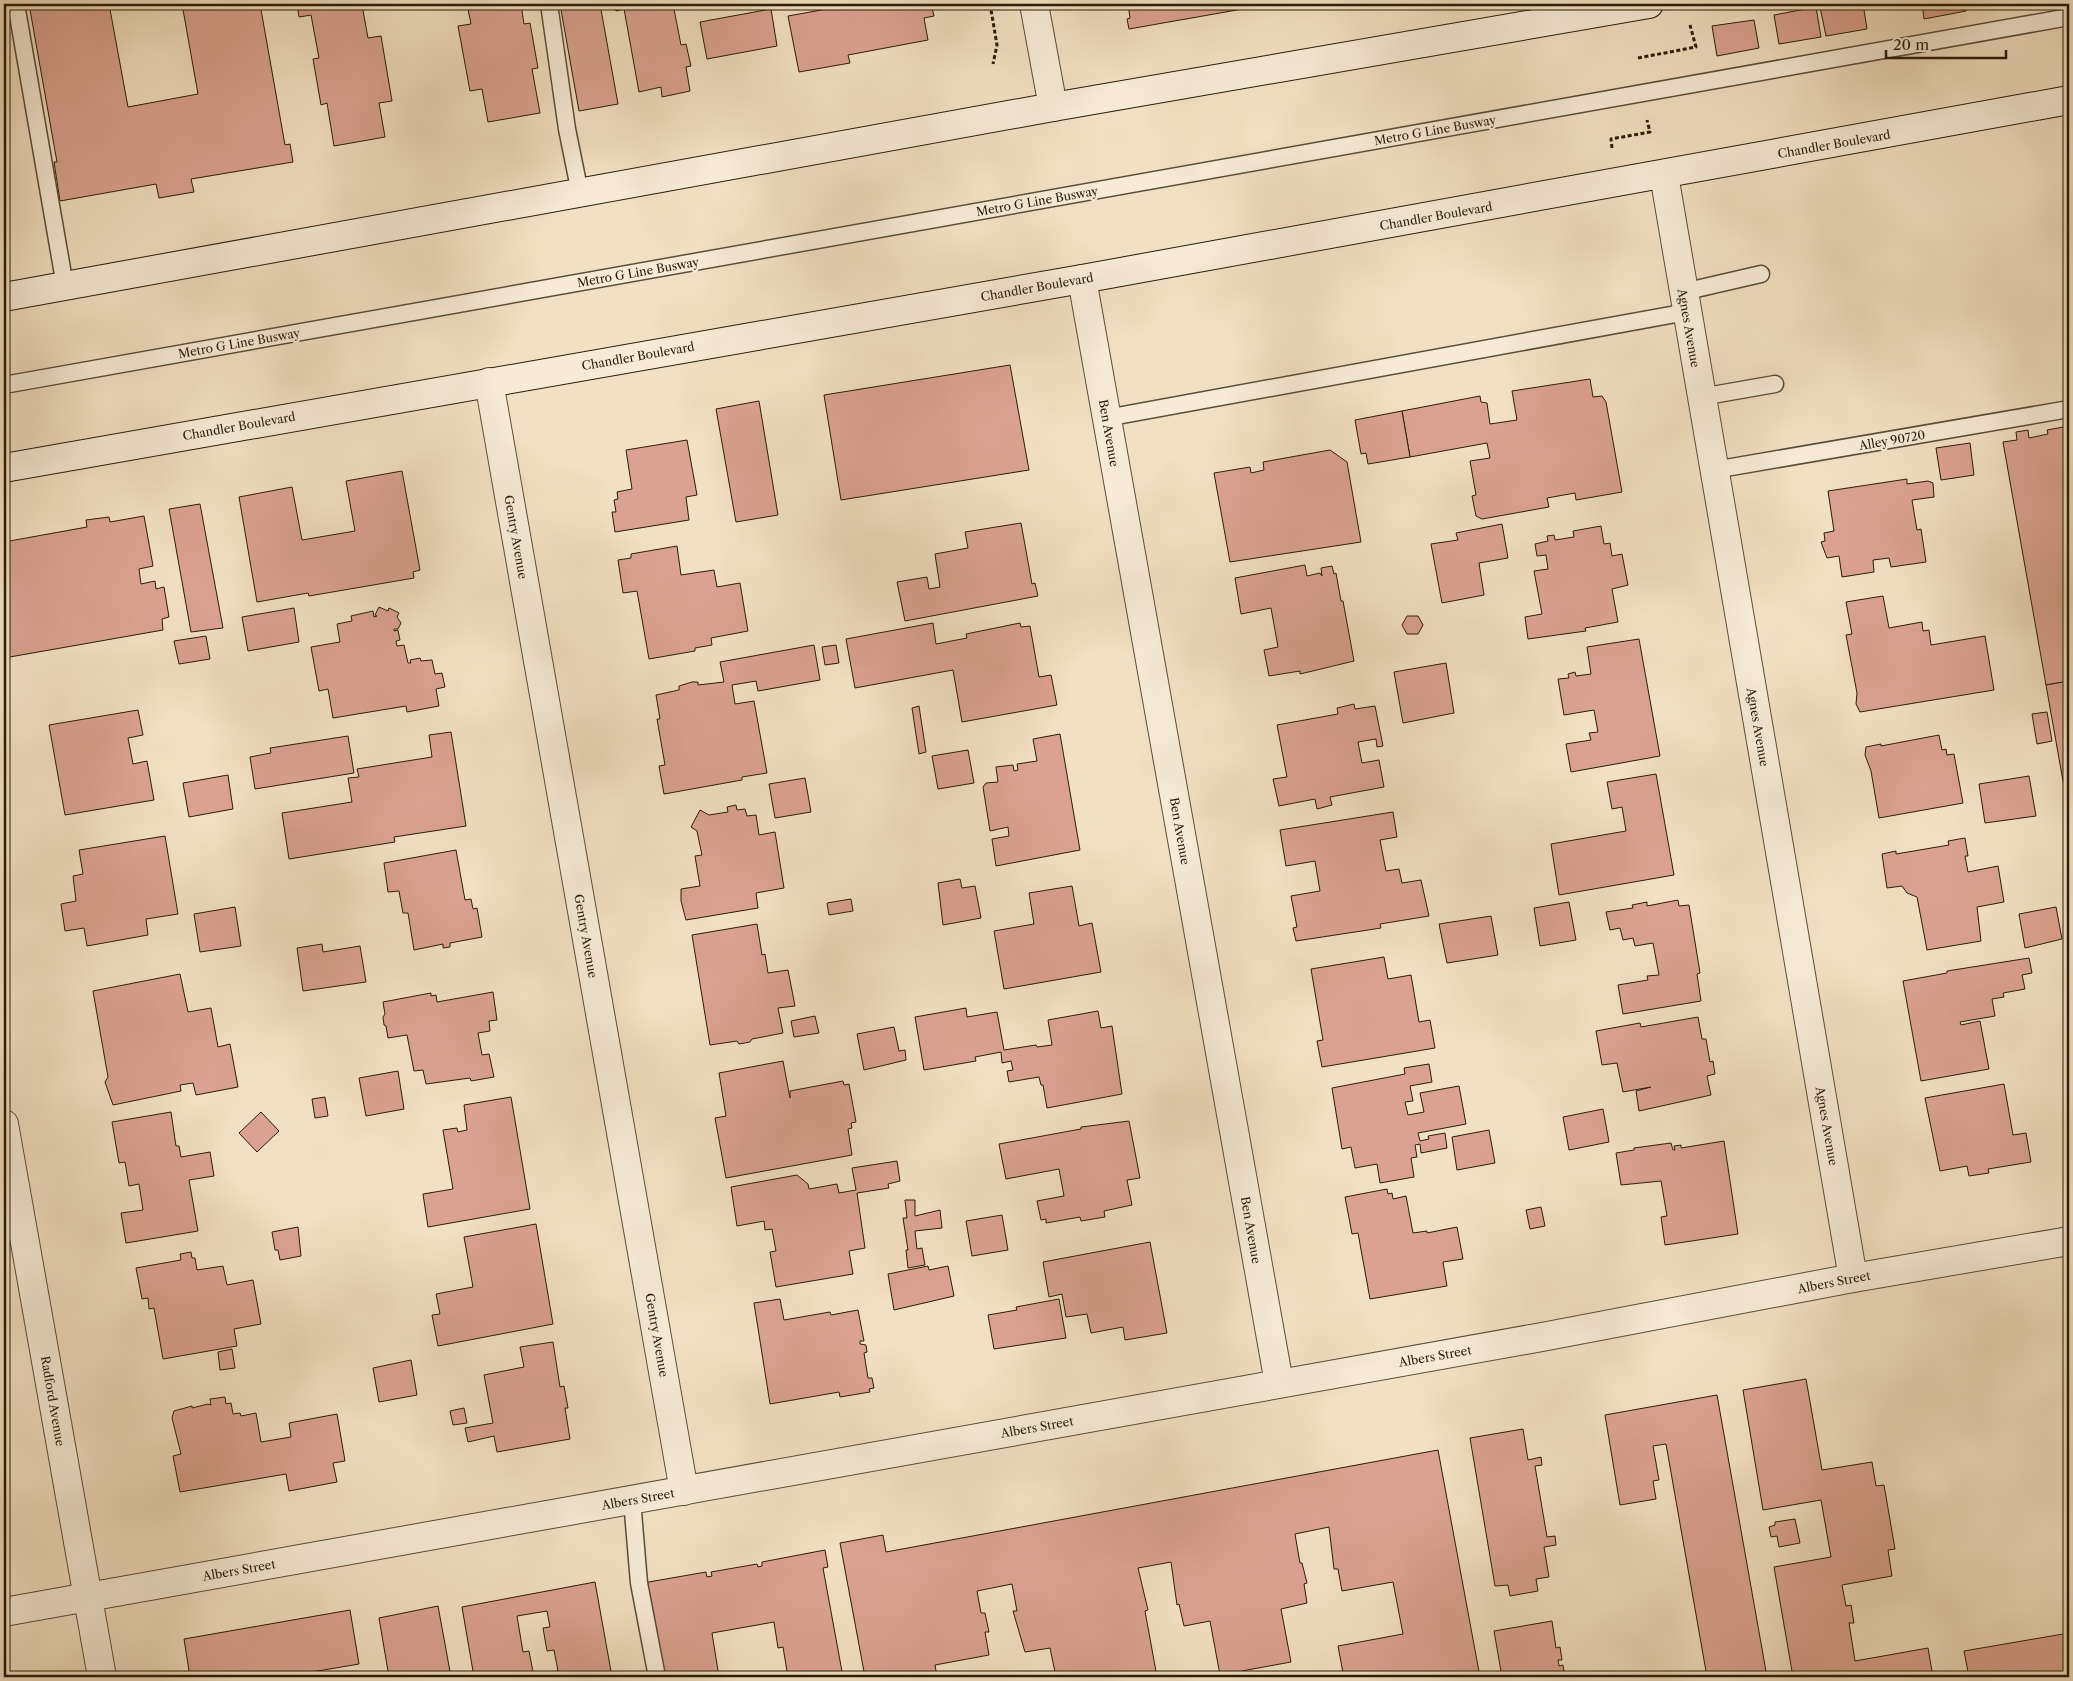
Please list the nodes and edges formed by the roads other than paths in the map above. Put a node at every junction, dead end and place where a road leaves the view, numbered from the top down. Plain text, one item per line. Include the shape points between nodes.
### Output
1 (16, 4) edge
2 (549, 4) edge
3 (1034, 4) edge
4 (1636, 5) edge
5 (2069, 17) edge
6 (2069, 100) edge
7 (1052, 107) junction
8 (1664, 175) junction
9 (580, 193) junction
10 (1761, 274) dead end
11 (1082, 279) junction
12 (65, 286) junction
13 (4, 297) edge
14 (1685, 302) junction
15 (489, 382) junction
16 (1775, 384) dead end
17 (4, 385) edge
18 (1702, 396) junction
19 (2069, 409) edge
20 (1106, 418) junction
21 (4, 468) edge
22 (1714, 470) junction
23 (4, 1124) edge
24 (2069, 1240) edge
25 (1853, 1278) junction
26 (1279, 1383) junction
27 (684, 1491) junction
28 (632, 1500) junction
29 (88, 1597) junction
30 (4, 1612) edge
31 (102, 1677) edge
32 (657, 1677) edge

1 - 12 lane
2 - 9 lane
3 - 7 street
4 - 7 street
5 - 17 lane, Metro G Line Busway
6 - 8 street, Chandler Boulevard
7 - 9 street
8 - 11 street, Chandler Boulevard
8 - 14 street, Agnes Avenue
9 - 12 street
10 - 14 lane
11 - 15 street, Chandler Boulevard
11 - 20 street, Ben Avenue
12 - 13 street
14 - 18 street, Agnes Avenue
14 - 20 lane
15 - 21 street, Chandler Boulevard
15 - 27 street, Gentry Avenue
16 - 18 lane
18 - 22 street, Agnes Avenue
19 - 22 lane, Alley 90720
20 - 26 street, Ben Avenue
22 - 25 street, Agnes Avenue
23 - 29 street, Radford Avenue
24 - 25 street, Albers Street
25 - 26 street, Albers Street
26 - 27 street, Albers Street
27 - 28 street, Albers Street
28 - 29 street, Albers Street
28 - 32 lane via 639,1583
29 - 30 street, Albers Street
29 - 31 street, Radford Avenue

